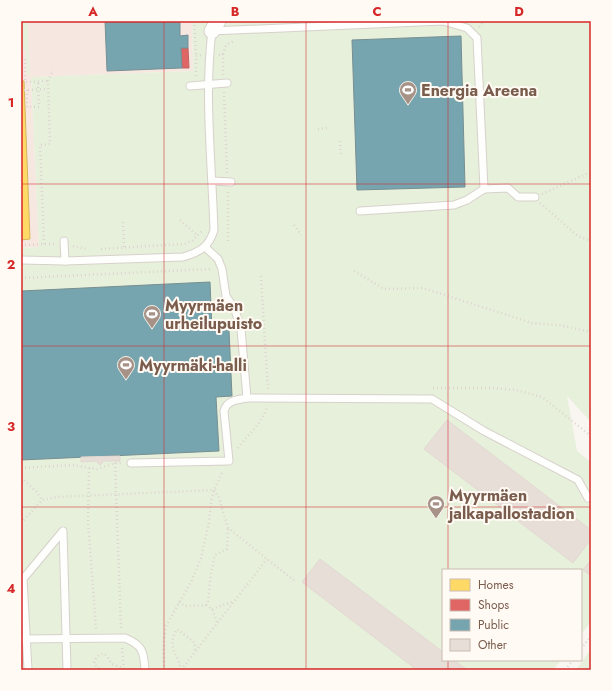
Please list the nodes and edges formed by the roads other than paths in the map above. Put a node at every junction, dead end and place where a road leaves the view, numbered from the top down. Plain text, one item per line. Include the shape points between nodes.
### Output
1 (212, 24) edge
2 (225, 83) road end
3 (209, 84) junction
4 (193, 86) road end
5 (213, 181) junction
6 (229, 182) road end
7 (484, 188) junction
8 (534, 197) road end
9 (360, 211) dead end
10 (64, 243) road end
11 (206, 247) junction
12 (21, 260) edge
13 (65, 261) junction
14 (247, 398) junction
15 (131, 463) road end
16 (588, 498) dead end
17 (23, 639) edge
18 (66, 640) junction
19 (28, 670) edge
20 (67, 670) edge
21 (145, 670) edge

1 - 3 lane
1 - 7 lane via 443,21 467,28 477,38
2 - 3 lane
3 - 4 lane
3 - 5 lane
5 - 6 lane
5 - 11 lane via 214,230
7 - 8 lane via 508,188 518,197
7 - 9 lane via 467,200 454,205
10 - 13 lane
11 - 13 lane via 183,257
11 - 14 lane via 218,259 226,296 235,310 241,328
12 - 13 lane
14 - 15 lane via 229,402 225,406 228,461
14 - 16 lane via 432,399 484,431 578,480
17 - 18 lane
17 - 18 lane via 23,579 63,531
17 - 19 lane
18 - 20 lane
18 - 21 lane via 122,638 138,644 144,654

